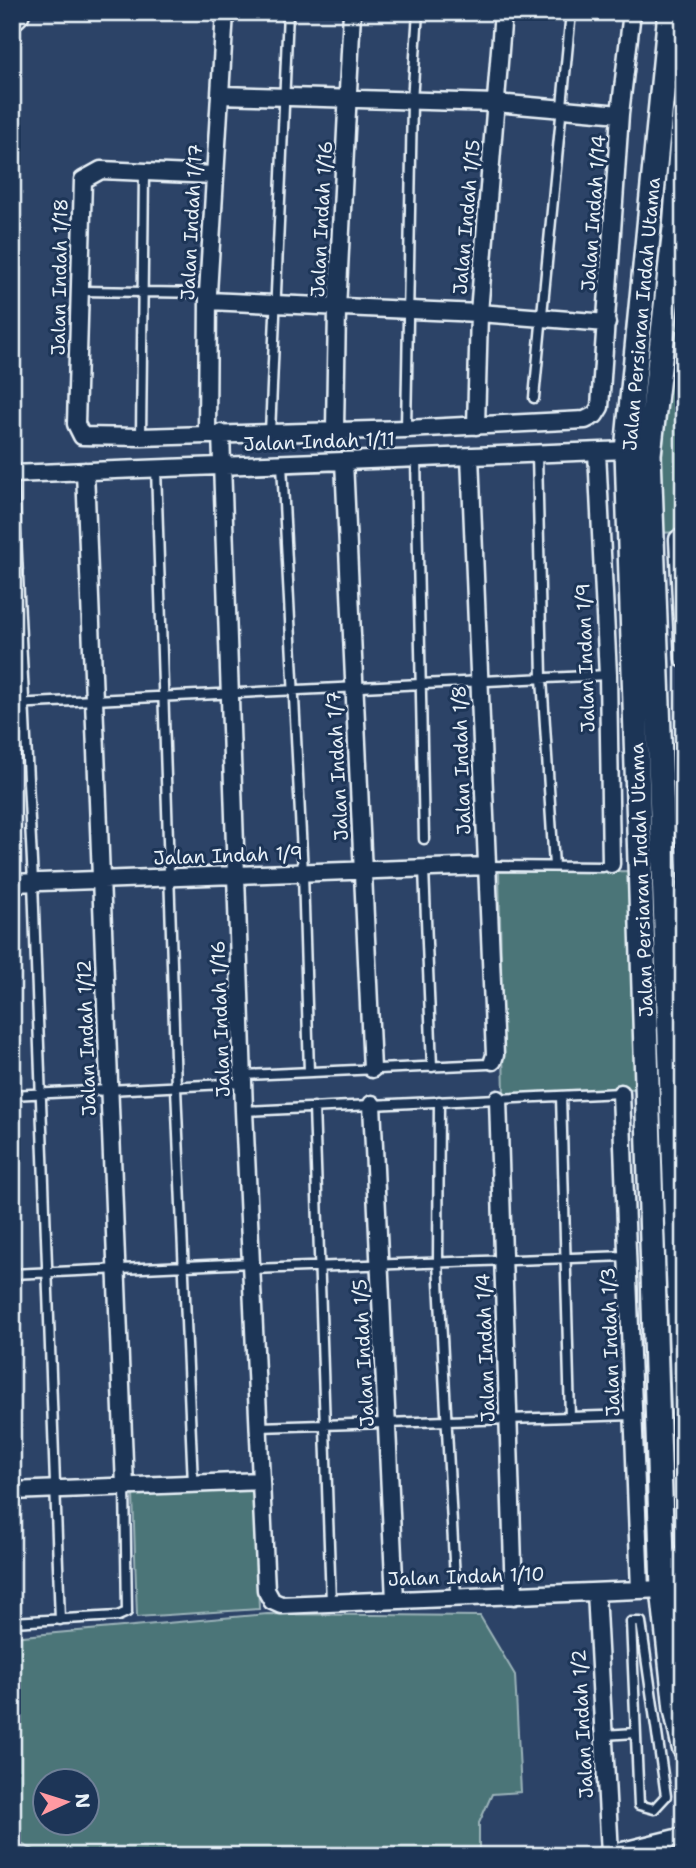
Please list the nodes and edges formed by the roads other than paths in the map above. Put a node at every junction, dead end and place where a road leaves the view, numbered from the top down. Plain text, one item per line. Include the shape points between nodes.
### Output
1 (225, 12) edge
2 (288, 12) edge
3 (352, 12) edge
4 (418, 12) edge
5 (503, 12) edge
6 (571, 12) edge
7 (632, 12) edge
8 (670, 12) edge
9 (220, 95) junction
10 (285, 97) junction
11 (348, 99) junction
12 (412, 102) junction
13 (496, 103) junction
14 (564, 110) junction
15 (620, 114) junction
16 (684, 115) edge
17 (144, 172) junction
18 (214, 175) junction
19 (653, 193) junction
20 (679, 228) edge
21 (647, 253) junction
22 (82, 291) junction
23 (143, 292) junction
24 (208, 297) junction
25 (275, 303) junction
26 (337, 309) junction
27 (407, 311) junction
28 (479, 313) junction
29 (541, 318) junction
30 (607, 323) junction
31 (534, 398) dead end
32 (595, 415) joint
33 (652, 421) junction
34 (76, 424) joint
35 (476, 426) junction
36 (335, 429) junction
37 (406, 429) junction
38 (271, 433) junction
39 (214, 434) junction
40 (141, 437) junction
41 (627, 450) junction
42 (597, 452) junction
43 (537, 454) junction
44 (470, 456) junction
45 (416, 458) junction
46 (344, 461) junction
47 (282, 464) junction
48 (221, 466) junction
49 (156, 468) junction
50 (85, 471) junction
51 (13, 474) edge
52 (649, 479) junction
53 (681, 539) edge
54 (650, 540) junction
55 (684, 659) edge
56 (608, 675) junction
57 (542, 678) junction
58 (479, 681) junction
59 (422, 684) junction
60 (355, 687) junction
61 (295, 690) junction
62 (229, 693) junction
63 (162, 696) junction
64 (94, 700) junction
65 (24, 703) junction
66 (12, 704) edge
67 (424, 839) dead end
68 (611, 863) joint
69 (486, 866) junction
70 (554, 866) junction
71 (424, 869) junction
72 (363, 871) junction
73 (303, 873) junction
74 (237, 875) junction
75 (168, 878) junction
76 (101, 880) junction
77 (33, 882) junction
78 (12, 883) edge
79 (493, 1061) joint
80 (432, 1067) junction
81 (372, 1069) junction
82 (309, 1072) junction
83 (244, 1079) junction
84 (176, 1088) junction
85 (109, 1091) junction
86 (621, 1093) joint
87 (40, 1094) junction
88 (12, 1095) edge
89 (561, 1096) junction
90 (498, 1099) junction
91 (439, 1101) junction
92 (372, 1104) junction
93 (314, 1107) junction
94 (244, 1111) junction
95 (627, 1256) junction
96 (566, 1258) junction
97 (503, 1260) junction
98 (438, 1262) junction
99 (380, 1264) junction
100 (183, 1266) junction
101 (251, 1266) junction
102 (318, 1266) junction
103 (116, 1269) junction
104 (46, 1272) junction
105 (12, 1274) edge
106 (633, 1415) junction
107 (570, 1417) junction
108 (508, 1419) junction
109 (448, 1421) junction
110 (387, 1423) junction
111 (324, 1425) junction
112 (258, 1427) junction
113 (684, 1427) edge
114 (261, 1481) junction
115 (193, 1484) junction
116 (125, 1487) junction
117 (53, 1489) junction
118 (12, 1491) edge
119 (684, 1557) edge
120 (652, 1590) junction
121 (596, 1592) junction
122 (514, 1595) junction
123 (456, 1598) junction
124 (395, 1600) junction
125 (272, 1601) joint
126 (331, 1603) junction
127 (684, 1611) edge
128 (60, 1620) junction
129 (12, 1622) edge
130 (635, 1732) junction
131 (604, 1735) junction
132 (684, 1748) edge
133 (676, 1844) edge
134 (606, 1855) edge

1 - 9 street, Jalan Indah 1/17
2 - 10 lane
3 - 11 street, Jalan Indah 1/16
4 - 12 lane
5 - 13 street, Jalan Indah 1/15
6 - 14 lane
7 - 15 street, Jalan Indah 1/14
8 - 19 main road, Jalan Persiaran Indah Utama
9 - 10 street
9 - 18 street, Jalan Indah 1/17
10 - 11 street
10 - 25 lane
11 - 12 street
11 - 26 street, Jalan Indah 1/16
12 - 13 street
12 - 27 lane
13 - 14 street
13 - 28 street, Jalan Indah 1/15
14 - 15 street
14 - 29 lane
15 - 30 street, Jalan Indah 1/14
16 - 20 main road, Jalan Persiaran Indah Utama
17 - 18 street, Jalan Indah 1/18
17 - 22 street, Jalan Indah 1/18 via 101,170 83,180
17 - 23 lane
18 - 24 street, Jalan Indah 1/17
19 - 20 main road via 661,199 667,219
19 - 21 main road, Jalan Persiaran Indah Utama
20 - 21 main road via 668,229
20 - 33 main road, Jalan Persiaran Indah Utama
21 - 41 main road, Jalan Persiaran Indah Utama
22 - 23 lane
22 - 34 street, Jalan Indah 1/18
23 - 24 lane
23 - 40 lane
24 - 25 street
24 - 39 street, Jalan Indah 1/17
25 - 26 street
25 - 38 lane
26 - 27 street
26 - 36 street, Jalan Indah 1/16
27 - 28 street
27 - 37 lane
28 - 29 street
28 - 35 street, Jalan Indah 1/15
29 - 30 street
29 - 31 lane
30 - 32 street, Jalan Indah 1/14 via 600,407
32 - 35 street, Jalan Indah 1/11 via 586,420
33 - 41 main road
33 - 52 main road, Jalan Persiaran Indah Utama
34 - 40 street, Jalan Indah 1/11 via 77,431 88,438
35 - 37 street, Jalan Indah 1/11
36 - 37 street, Jalan Indah 1/11
36 - 38 street, Jalan Indah 1/11
38 - 39 street, Jalan Indah 1/11
39 - 40 street, Jalan Indah 1/11
39 - 48 street, Jalan Indah 1/16
41 - 42 street, Jalan Indah 1/11
41 - 52 main road via 635,454
41 - 120 main road, Jalan Persiaran Indah Utama
42 - 43 street, Jalan Indah 1/11
42 - 56 street, Jalan Indan 1/9
43 - 44 street, Jalan Indah 1/11
43 - 57 lane
44 - 45 street, Jalan Indah 1/11
44 - 58 street, Jalan Indah 1/8
45 - 46 street, Jalan Indah 1/11
45 - 59 lane
46 - 47 street, Jalan Indah 1/11
46 - 60 street, Jalan Indah 1/7
47 - 48 street, Jalan Indah 1/11
47 - 61 lane
48 - 49 street, Jalan Indah 1/11
48 - 62 street, Jalan Indah 1/16
49 - 50 street, Jalan Indah 1/11
49 - 63 lane
50 - 51 street, Jalan Indah 1/11
50 - 64 street, Jalan Indah 1/12
51 - 65 lane
52 - 54 main road, Jalan Persiaran Indah Utama
53 - 54 street
53 - 55 street
54 - 113 main road, Jalan Persiaran Indah Utama
56 - 57 lane
56 - 68 street, Jalan Indan 1/9
57 - 58 lane
57 - 70 lane
58 - 59 lane
58 - 69 street, Jalan Indah 1/8
59 - 60 lane
59 - 67 lane
60 - 61 lane
60 - 72 street, Jalan Indah 1/7
61 - 62 lane
61 - 73 lane
62 - 63 lane
62 - 74 street, Jalan Indah 1/16
63 - 64 lane
63 - 75 lane
64 - 65 lane
64 - 76 street, Jalan Indah 1/12
65 - 66 lane
65 - 77 lane
68 - 70 lane via 603,867
69 - 70 lane
69 - 71 street, Jalan Indah 1/9
69 - 79 street, Jalan Indah 1/8
71 - 72 street, Jalan Indah 1/9
71 - 80 lane
72 - 73 street, Jalan Indah 1/9
72 - 81 street, Jalan Indah 1/7
73 - 74 street, Jalan Indah 1/9
73 - 82 lane
74 - 75 street, Jalan Indah 1/9
74 - 83 street, Jalan Indah 1/16
75 - 76 street, Jalan Indah 1/9
75 - 84 lane
76 - 77 street, Jalan Indah 1/9
76 - 85 street, Jalan Indah 1/12
77 - 78 street, Jalan Indah 1/9
77 - 87 lane
79 - 80 lane
80 - 81 lane
81 - 82 lane
82 - 83 lane
83 - 84 lane
83 - 94 street, Jalan Indah 1/16
84 - 85 lane
84 - 100 lane
85 - 87 lane
85 - 103 street, Jalan Indah 1/12
86 - 89 lane
86 - 95 street, Jalan Indah 1/3
87 - 88 lane
87 - 104 lane
89 - 90 lane
89 - 96 lane
90 - 91 lane
90 - 97 street, Jalan Indah 1/4
91 - 92 lane
91 - 98 lane
92 - 93 lane
92 - 99 street, Jalan Indah 1/5
93 - 94 lane
93 - 102 lane
94 - 101 street, Jalan Indah 1/16
95 - 96 lane
95 - 106 street, Jalan Indah 1/3
96 - 97 lane
96 - 107 lane
97 - 98 lane
97 - 108 street, Jalan Indah 1/4
98 - 99 lane
98 - 109 lane
99 - 102 lane
99 - 110 street, Jalan Indah 1/5
100 - 101 lane
100 - 103 lane
100 - 115 lane
101 - 102 lane
101 - 112 street, Jalan Indah 1/16
102 - 111 lane
103 - 104 lane
103 - 116 street, Jalan Indah 1/12
104 - 105 lane
104 - 117 lane
106 - 107 lane
106 - 120 street, Jalan Indah 1/3
107 - 108 lane
108 - 109 lane
108 - 122 street, Jalan Indah 1/4
109 - 110 lane
109 - 123 lane
110 - 111 lane
110 - 124 street, Jalan Indah 1/5
111 - 112 lane
111 - 126 lane
112 - 114 street, Jalan Indah 1/16
114 - 115 street
114 - 125 street, Jalan Indah 1/16 via 266,1590
115 - 116 street
116 - 117 street
116 - 128 lane, Jalan Indah 1/12 via 127,1612
117 - 118 street
117 - 128 lane
119 - 120 main road via 680,1574
120 - 121 street, Jalan Indah 1/10
120 - 127 main road via 681,1602
120 - 132 main road, Jalan Persiaran Indah Utama
121 - 122 street, Jalan Indah 1/10
121 - 131 street, Jalan Indah 1/2
122 - 123 street, Jalan Indah 1/10
123 - 124 street, Jalan Indah 1/10
124 - 126 street, Jalan Indah 1/10
125 - 126 street, Jalan Indah 1/10 via 281,1605
128 - 129 lane
130 - 130 lane via 631,1622 641,1622 666,1796 654,1809 639,1805
130 - 131 lane
131 - 134 street, Jalan Indah 1/2
133 - 134 street

